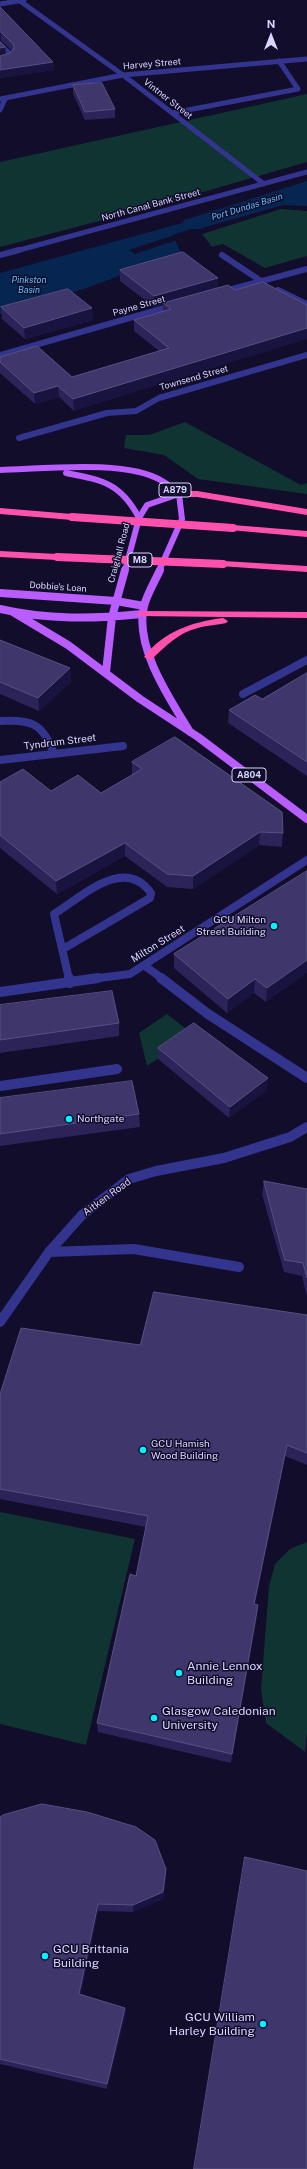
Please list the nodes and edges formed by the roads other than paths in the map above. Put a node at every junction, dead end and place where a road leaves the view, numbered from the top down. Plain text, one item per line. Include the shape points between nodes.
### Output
1 (22, 0) edge
2 (0, 4) edge
3 (0, 44) edge
4 (307, 59) edge
5 (0, 60) edge
6 (279, 61) junction
7 (124, 74) junction
8 (2, 99) edge
9 (0, 110) edge
10 (172, 113) junction
11 (307, 172) edge
12 (264, 184) junction
13 (0, 255) edge
14 (222, 255) dead end
15 (306, 270) edge
16 (260, 281) junction
17 (216, 294) edge
18 (186, 302) edge
19 (307, 304) edge
20 (0, 355) edge
21 (307, 355) edge
22 (19, 438) dead end
23 (0, 470) edge
24 (54, 470) junction
25 (179, 494) junction
26 (0, 511) edge
27 (307, 512) edge
28 (139, 518) junction
29 (307, 534) edge
30 (0, 554) edge
31 (307, 569) edge
32 (0, 592) edge
33 (116, 601) junction
34 (0, 608) edge
35 (143, 610) junction
36 (13, 612) junction
37 (271, 615) junction
38 (307, 615) edge
39 (112, 617) junction
40 (150, 657) junction
41 (307, 660) edge
42 (106, 672) junction
43 (243, 694) dead end
44 (0, 721) edge
45 (190, 732) junction
46 (123, 746) dead end
47 (54, 754) junction
48 (0, 760) edge
49 (307, 819) edge
50 (307, 860) edge
51 (63, 949) junction
52 (145, 966) junction
53 (70, 982) junction
54 (0, 992) edge
55 (117, 1069) dead end
56 (307, 1078) edge
57 (0, 1086) edge
58 (307, 1127) edge
59 (49, 1252) junction
60 (239, 1267) dead end
61 (0, 1322) edge

1 - 2 street
1 - 7 street, Vintner Street
3 - 5 street via 11,55 8,59
4 - 6 street, Harvey Street
6 - 7 street, Harvey Street
6 - 10 street via 298,89
7 - 8 street, Harvey Street
7 - 10 street, Vintner Street
8 - 9 street
10 - 12 street, Vintner Street
11 - 12 street, North Canal Bank Street
12 - 13 street, North Canal Bank Street
14 - 16 street
15 - 16 street
16 - 17 street
16 - 19 street
18 - 20 street, Payne Street
21 - 22 street, Townsend Street via 159,398 136,412 107,413
23 - 24 main road, Craighall Road / A879
24 - 25 main road, Craighall Road / A879 via 112,467 132,470 161,480
24 - 28 main road, Craighall Road / A879 via 103,481 116,487 128,496
25 - 27 highway via 197,494
25 - 28 main road via 147,505
25 - 35 main road, A879 via 182,519
26 - 29 highway, bridge
28 - 33 main road, Craighall Road
30 - 31 highway, M8, bridge
32 - 33 main road, Dobbie's Loan
33 - 35 main road, Dobbie's Loan
33 - 39 main road
34 - 36 main road, A804
35 - 37 highway
35 - 39 main road, A804
35 - 40 main road, A804 via 142,628
36 - 39 main road, A804
36 - 42 main road, A804 via 62,641
37 - 38 highway
37 - 40 highway via 197,624 184,628 163,642
39 - 42 main road
40 - 45 main road, A804 via 165,692
41 - 43 street
42 - 45 main road, A804 via 140,699
44 - 47 street via 16,720 37,724 49,737
45 - 49 main road, A804
46 - 47 street, Tyndrum Street
47 - 48 street, Tyndrum Street
50 - 52 street, Milton Street
51 - 51 street via 54,914 116,877 136,879 146,885 151,893 150,898
51 - 53 street
52 - 53 street, Milton Street via 130,974
52 - 56 street via 208,1014
53 - 54 street, Milton Street
55 - 57 street
58 - 59 street, Aitken Road via 290,1138 224,1158 129,1179 82,1215
59 - 60 street via 134,1249
59 - 61 street, Aitken Road

